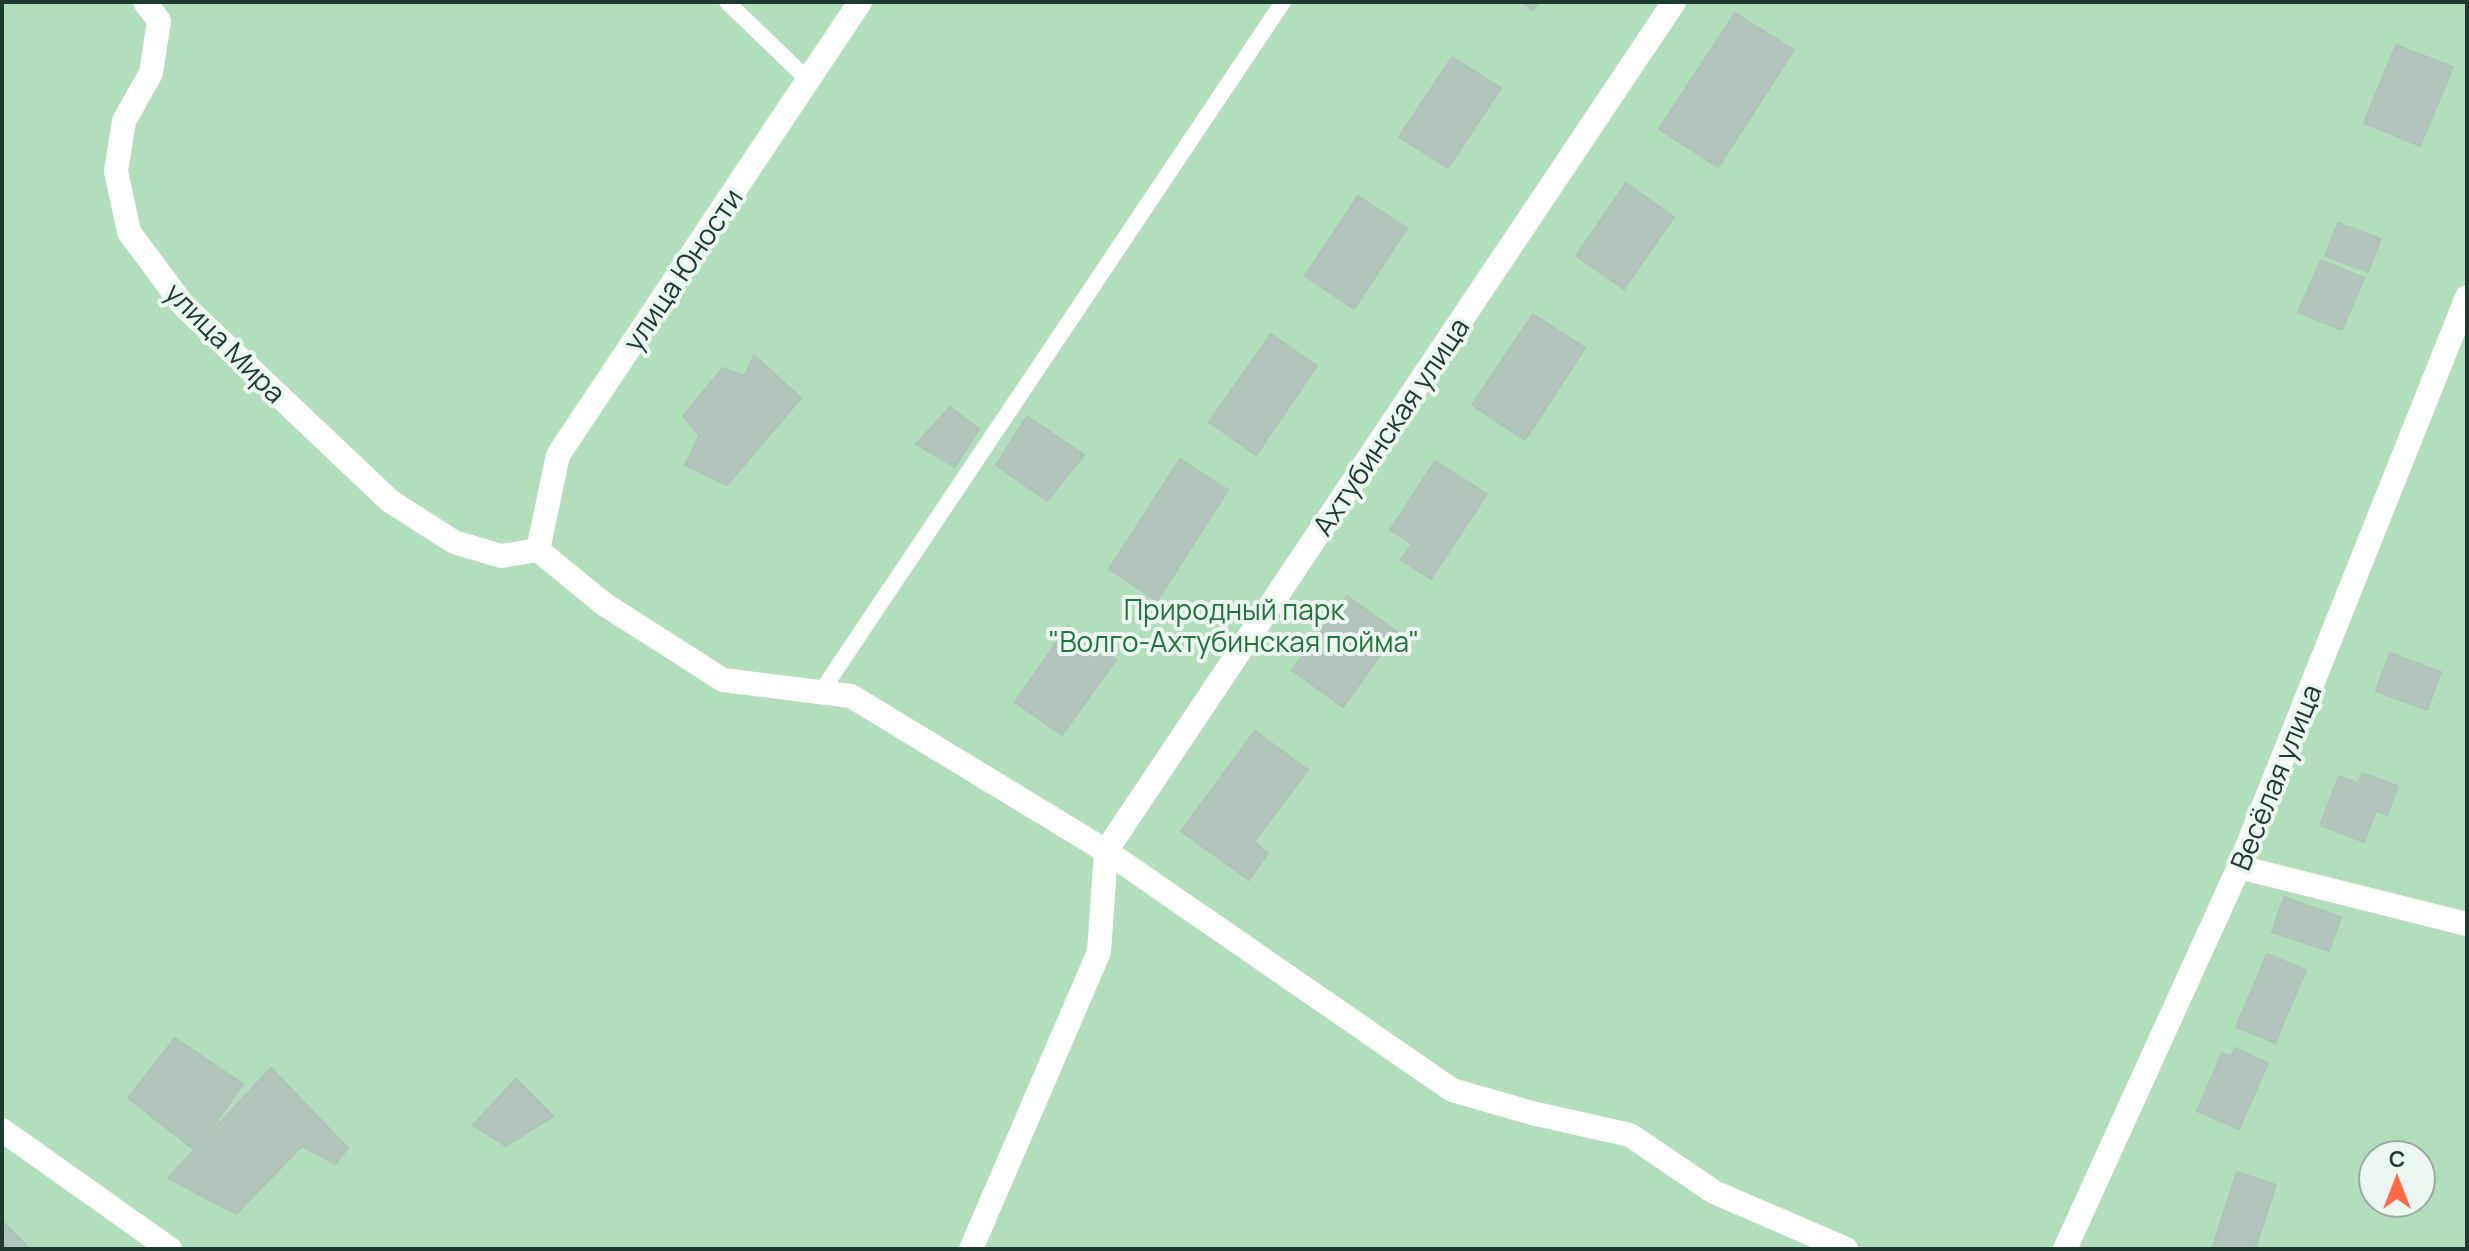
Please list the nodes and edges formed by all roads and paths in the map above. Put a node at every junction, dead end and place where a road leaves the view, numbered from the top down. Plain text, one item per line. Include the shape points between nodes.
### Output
1 (145, 2) edge
2 (727, 2) edge
3 (860, 2) edge
4 (1283, 2) edge
5 (1674, 2) edge
6 (808, 80) junction
7 (2467, 297) edge
8 (538, 550) junction
9 (821, 692) junction
10 (1106, 851) junction
11 (2239, 867) junction
12 (2467, 924) edge
13 (2, 1130) edge
14 (170, 1249) edge
15 (971, 1249) edge
16 (1846, 1249) edge
17 (2065, 1249) edge

1 - 8 street, улица Мира via 159,21 151,73 124,121 116,171 129,232 183,305 390,501 454,542 501,556
2 - 6 lane
3 - 6 street, улица Юности
4 - 9 lane
5 - 10 street, Ахтубинская улица
6 - 8 street, улица Юности via 558,455
7 - 11 street, Весёлая улица
8 - 9 street via 604,604 723,680
9 - 10 street via 851,696
10 - 15 street via 1099,952
10 - 16 street via 1452,1090 1630,1135 1714,1192
11 - 12 street
11 - 17 street, Весёлая улица
13 - 14 street

